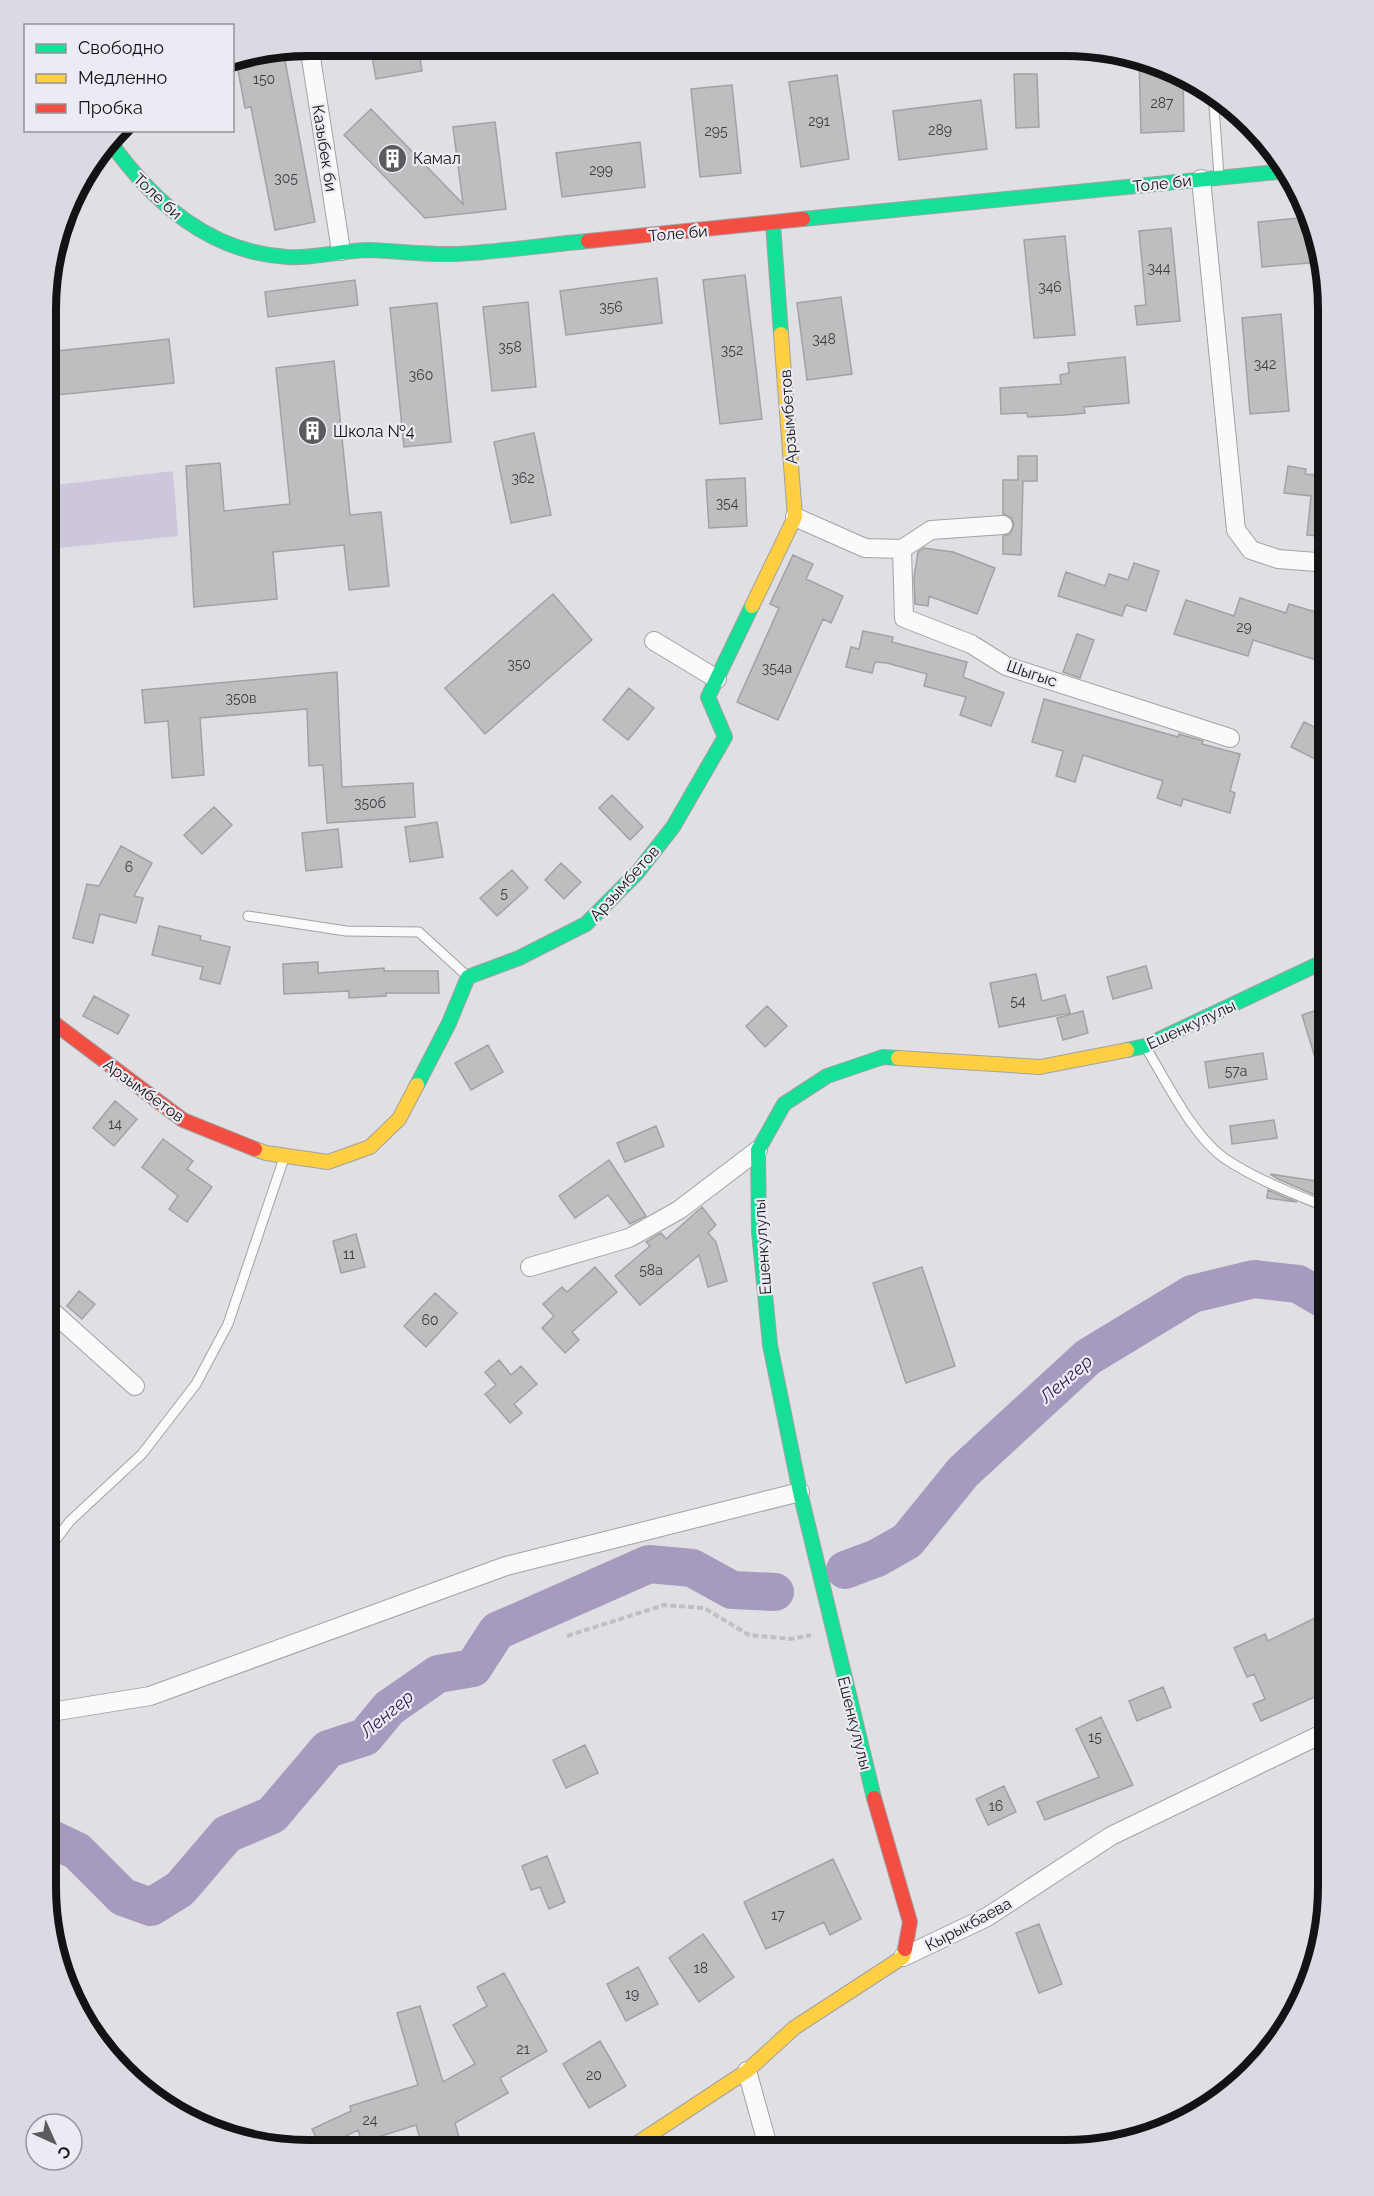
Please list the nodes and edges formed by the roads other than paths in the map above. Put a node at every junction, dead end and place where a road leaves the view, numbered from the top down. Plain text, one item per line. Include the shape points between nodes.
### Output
1 (311, 56) edge
2 (1214, 104) edge
3 (114, 147) edge
4 (1278, 172) edge
5 (1219, 177) junction
6 (1201, 179) junction
7 (773, 224) junction
8 (341, 251) junction
9 (795, 517) junction
10 (1004, 525) dead end
11 (902, 549) junction
12 (1318, 562) edge
13 (654, 640) dead end
14 (717, 679) junction
15 (1230, 738) dead end
16 (248, 916) dead end
17 (1318, 964) edge
18 (468, 977) junction
19 (56, 1025) edge
20 (1144, 1046) junction
21 (758, 1150) junction
22 (285, 1156) junction
23 (1318, 1204) edge
24 (530, 1267) dead end
25 (56, 1315) edge
26 (135, 1386) dead end
27 (800, 1492) junction
28 (56, 1539) edge
29 (56, 1712) edge
30 (1318, 1736) edge
31 (903, 1957) junction
32 (747, 2071) junction
33 (642, 2140) edge
34 (766, 2140) edge

1 - 8 street, Казыбек би
2 - 5 lane
3 - 8 street, Толе би via 127,167 174,215 232,248 288,257
4 - 5 street, Толе би
5 - 6 street, Толе би
6 - 7 street, Толе би
6 - 12 street via 1236,530 1251,550 1278,559
7 - 8 street, Толе би via 455,254
7 - 9 street, Арзымбетов
9 - 11 street via 865,548
9 - 14 street, Арзымбетов
10 - 11 street via 932,530
11 - 15 street, Шыгыс via 904,618 971,644 1006,666
13 - 14 street
14 - 18 street, Арзымбетов via 708,697 724,736 673,827 637,873 586,924 519,958
16 - 18 lane via 346,931 419,933
17 - 20 street, Ешенкулулы
18 - 22 street, Арзымбетов via 449,1023 399,1119 370,1147 328,1162
19 - 22 street, Арзымбетов via 183,1120 266,1153
20 - 21 street, Ешенкулулы via 1040,1067 883,1057 827,1076 784,1104
20 - 23 lane via 1195,1126 1223,1157
21 - 24 street via 679,1210 628,1238
21 - 27 street, Ешенкулулы via 759,1232 770,1345
22 - 28 lane via 228,1324 196,1384 142,1454 70,1521
25 - 26 street
27 - 29 street via 506,1566 150,1696
27 - 31 street, Ешенкулулы via 864,1762 910,1922
30 - 31 street, Кырыкбаева via 1111,1836 987,1917
31 - 32 street, Кырыкбаева via 794,2028
32 - 33 street, Кырыкбаева
32 - 34 street

